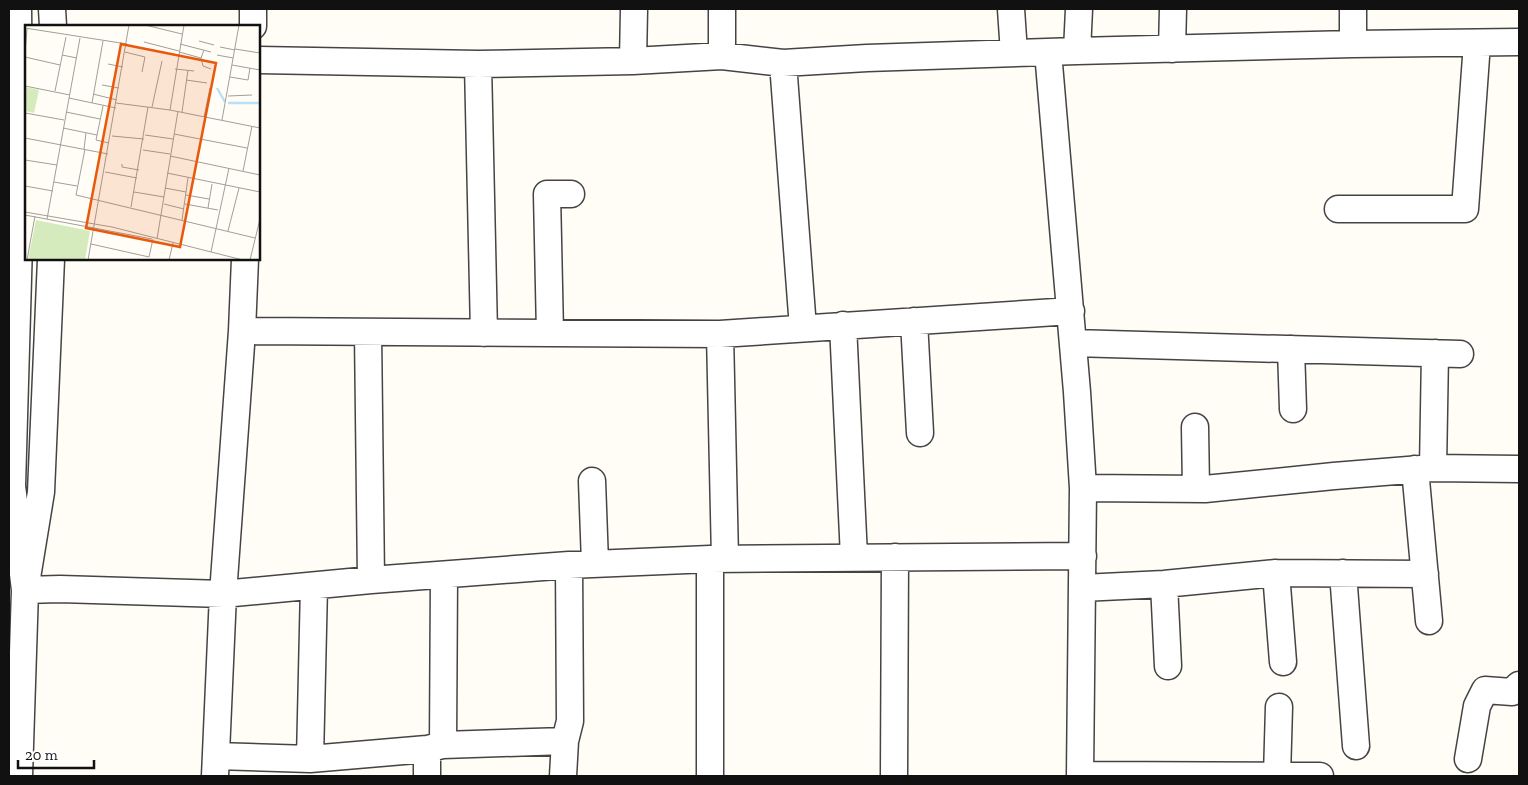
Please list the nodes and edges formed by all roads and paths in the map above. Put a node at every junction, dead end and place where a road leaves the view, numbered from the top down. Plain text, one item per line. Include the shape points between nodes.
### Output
1 (18, 9) edge
2 (52, 9) edge
3 (253, 9) edge
4 (634, 9) edge
5 (722, 9) edge
6 (1011, 9) edge
7 (1079, 9) edge
8 (1173, 9) edge
9 (1353, 9) edge
10 (53, 25) edge
11 (253, 25) edge
12 (1519, 42) edge
13 (1477, 43) junction
14 (1353, 44) junction
15 (1172, 49) junction
16 (1077, 51) junction
17 (1048, 52) junction
18 (1014, 53) junction
19 (722, 56) junction
20 (260, 60) edge
21 (633, 61) junction
22 (782, 63) junction
23 (478, 64) junction
24 (18, 65) edge
25 (572, 194) dead end
26 (1338, 209) dead end
27 (51, 260) edge
28 (245, 260) edge
29 (1071, 311) junction
30 (914, 321) junction
31 (843, 325) junction
32 (803, 328) junction
33 (242, 331) junction
34 (368, 332) junction
35 (484, 333) junction
36 (550, 333) junction
37 (720, 334) junction
38 (1073, 343) junction
39 (1291, 349) junction
40 (1293, 409) dead end
41 (1195, 428) dead end
42 (920, 433) dead end
43 (1424, 468) junction
44 (1519, 469) edge
45 (592, 481) dead end
46 (1082, 488) junction
47 (1196, 489) junction
48 (14, 553) edge
49 (1083, 556) junction
50 (854, 557) junction
51 (896, 558) junction
52 (718, 559) junction
53 (595, 563) junction
54 (569, 564) junction
55 (1276, 573) junction
56 (1343, 573) junction
57 (1425, 574) junction
58 (444, 575) junction
59 (371, 580) junction
60 (1164, 584) junction
61 (314, 586) junction
62 (1082, 588) junction
63 (25, 590) junction
64 (223, 594) junction
65 (1429, 621) dead end
66 (1283, 662) dead end
67 (1168, 666) dead end
68 (1519, 685) edge
69 (1279, 707) dead end
70 (15, 719) edge
71 (565, 741) junction
72 (1356, 746) dead end
73 (435, 747) junction
74 (310, 759) junction
75 (1468, 759) dead end
76 (215, 766) edge
77 (350, 766) edge
78 (1080, 775) edge
79 (20, 776) edge
80 (427, 776) edge
81 (563, 776) edge
82 (710, 776) edge
83 (894, 776) edge
84 (1213, 776) edge
85 (1277, 776) edge
86 (1320, 776) edge

1 - 24 street
2 - 10 street
3 - 11 street
4 - 21 street
5 - 19 street
6 - 18 street
7 - 16 street
8 - 15 street
9 - 14 street
12 - 13 street
13 - 14 street
13 - 26 street via 1466,210
14 - 15 street
15 - 16 street
16 - 17 street
17 - 18 street
17 - 29 street
18 - 22 street
19 - 21 street
19 - 22 street
20 - 23 street
21 - 23 street
22 - 32 street
23 - 35 street
24 - 48 street via 20,210 12,486
25 - 36 street via 547,194
27 - 63 street via 41,492
28 - 33 street
29 - 30 street
29 - 38 street
30 - 31 street
30 - 42 street
31 - 32 street
31 - 50 street
32 - 37 street
33 - 34 street
33 - 64 street
34 - 35 street
34 - 59 street
35 - 36 street
36 - 37 street
37 - 52 street
38 - 39 street
38 - 46 street
39 - 40 street
39 - 43 street via 1447,354
41 - 47 street
43 - 44 street
43 - 47 street
43 - 57 street
45 - 53 street
46 - 47 street
46 - 49 street
48 - 63 street
49 - 51 street
49 - 62 street
50 - 51 street
50 - 52 street
51 - 83 street
52 - 53 street
52 - 82 street
53 - 54 street
54 - 58 street
54 - 71 street via 570,721
55 - 56 street
55 - 60 street
55 - 66 street
56 - 57 street
56 - 72 street
57 - 65 street
58 - 59 street
58 - 73 street
59 - 61 street
60 - 62 street
60 - 67 street
61 - 64 street
61 - 74 street
62 - 78 street
63 - 64 street
63 - 70 street
64 - 76 street
68 - 75 street via 1512,692 1485,690 1477,706
69 - 85 street
70 - 79 street
71 - 73 street
71 - 81 street
73 - 77 street
73 - 80 street
74 - 76 street
74 - 77 street
78 - 84 street
84 - 85 street
85 - 86 street

